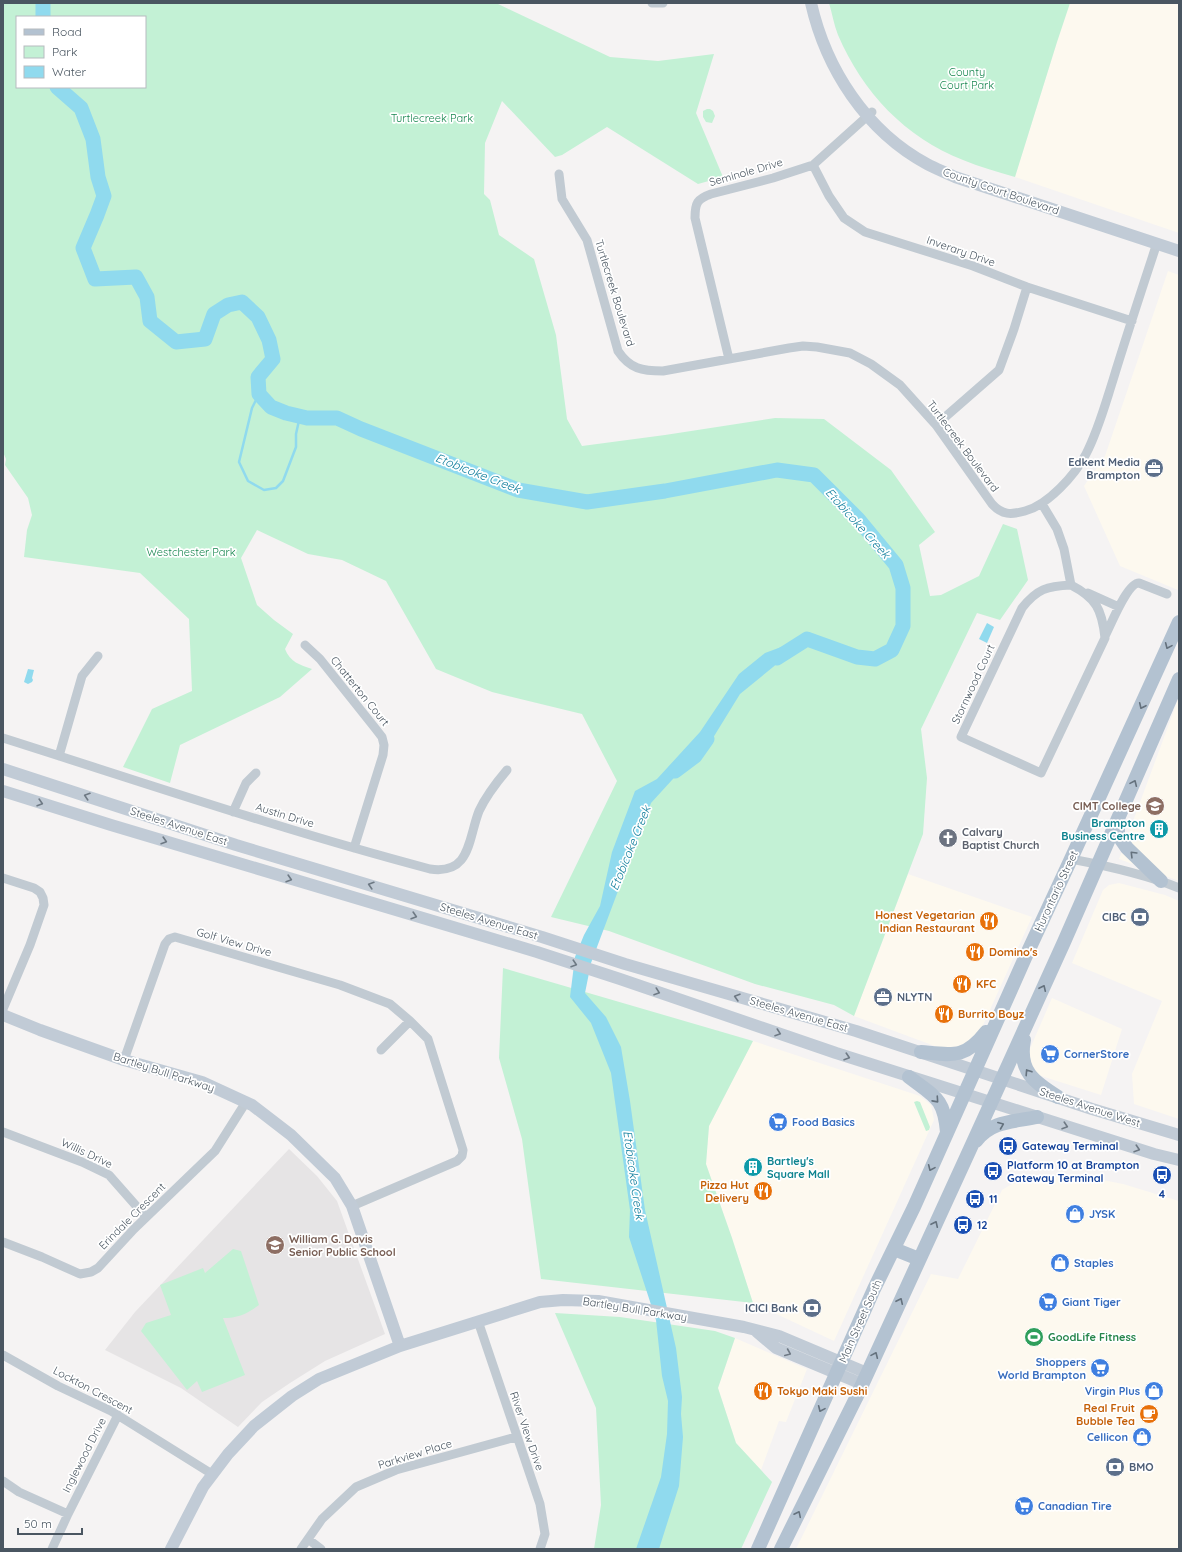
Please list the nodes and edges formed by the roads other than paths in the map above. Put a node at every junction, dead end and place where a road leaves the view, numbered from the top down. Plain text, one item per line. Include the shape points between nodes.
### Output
1 (652, 3) edge
2 (663, 3) edge
3 (811, 3) edge
4 (869, 114) junction
5 (813, 165) junction
6 (559, 174) dead end
7 (1157, 244) junction
8 (1179, 251) edge
9 (1027, 287) junction
10 (1132, 321) junction
11 (729, 359) junction
12 (936, 425) junction
13 (1042, 504) junction
14 (1070, 585) junction
15 (1081, 590) junction
16 (1167, 594) dead end
17 (1119, 607) junction
18 (1179, 622) edge
19 (1105, 638) junction
20 (305, 645) dead end
21 (98, 656) dead end
22 (1179, 679) edge
23 (3, 738) edge
24 (59, 756) junction
25 (3, 769) edge
26 (506, 770) dead end
27 (256, 773) dead end
28 (3, 791) edge
29 (233, 812) junction
30 (1118, 818) junction
31 (354, 848) junction
32 (1072, 859) junction
33 (1098, 864) junction
34 (3, 878) edge
35 (1161, 881) junction
36 (1179, 888) edge
37 (3, 1009) edge
38 (3, 1015) edge
39 (999, 1016) junction
40 (410, 1021) junction
41 (1027, 1024) junction
42 (381, 1050) dead end
43 (921, 1052) junction
44 (124, 1060) junction
45 (975, 1070) junction
46 (909, 1077) junction
47 (1002, 1079) junction
48 (964, 1094) junction
49 (1058, 1097) junction
50 (246, 1102) junction
51 (991, 1102) junction
52 (1037, 1117) junction
53 (3, 1132) edge
54 (947, 1133) junction
55 (1179, 1135) edge
56 (971, 1147) junction
57 (1179, 1160) edge
58 (352, 1206) junction
59 (146, 1217) junction
60 (3, 1242) edge
61 (894, 1249) junction
62 (919, 1259) junction
63 (478, 1321) junction
64 (400, 1346) junction
65 (3, 1355) edge
66 (839, 1368) junction
67 (864, 1379) junction
68 (118, 1415) junction
69 (516, 1437) junction
70 (212, 1474) junction
71 (3, 1481) edge
72 (68, 1514) junction
73 (308, 1539) junction
74 (52, 1549) edge
75 (171, 1549) edge
76 (301, 1549) edge
77 (321, 1549) edge
78 (540, 1549) edge
79 (758, 1549) edge
80 (781, 1549) edge

1 - 2 street
3 - 4 main road, County Court Boulevard via 815,21 832,64 845,87
4 - 5 street, Seminole Drive
4 - 7 main road, County Court Boulevard via 882,131 926,163 955,176
5 - 9 street, Inverary Drive via 844,218 865,232 973,266
5 - 11 street, Seminole Drive via 711,194 697,202 695,218
6 - 11 street, Turtlecreek Boulevard via 562,199 587,240 618,351 625,360 637,368 662,372
7 - 8 main road, County Court Boulevard
7 - 10 street, Turtlecreek Boulevard
9 - 10 street, Inverary Drive
9 - 12 street via 999,370
10 - 13 street, Turtlecreek Boulevard via 1086,455 1067,480
11 - 12 street, Turtlecreek Boulevard via 803,346 850,353 871,364 900,385
12 - 13 street, Turtlecreek Boulevard via 998,510 1016,514
13 - 14 street via 1057,529 1064,549
14 - 15 street
14 - 19 street, Stornwood Court via 1041,590 1022,608 961,737 1041,773
15 - 17 street
15 - 19 street via 1090,596 1097,606
16 - 17 street, Stornwood Court via 1135,583
17 - 19 street, Stornwood Court
18 -> 32 main road, Hurontario Street
20 - 31 street, Chatterton Court via 320,659 375,728 384,745 381,764
21 - 24 street via 82,676
30 -> 22 main road
23 - 24 street, Austin Drive
24 - 29 street, Austin Drive
43 -> 25 main road, Steeles Avenue East via 625,964
26 - 31 street, Austin Drive via 491,789 479,812 464,858 451,868 442,871 430,869
27 - 29 street via 246,783
28 -> 46 main road, Steeles Avenue East via 537,952
29 - 31 street, Austin Drive
30 - 33 main road
35 -> 30 main road via 1118,836
32 - 33 street
32 - 39 main road, Hurontario Street
33 - 35 street
41 -> 33 main road
34 - 37 street via 34,888 40,892 44,905
35 - 36 street
38 - 44 main road, Bartley Bull Parkway
39 - 43 main road via 975,1046 968,1050 959,1054
39 - 45 main road, Hurontario Street
40 - 42 street
40 - 44 street, Golf View Drive via 390,1004 340,986 175,937 165,944
40 - 58 street, Golf View Drive via 428,1039 463,1150 462,1156 457,1161
41 - 47 main road
49 -> 41 main road via 1037,1084 1024,1066 1022,1048
43 - 45 main road, Steeles Avenue East
44 - 50 main road, Bartley Bull Parkway via 202,1082
45 - 47 main road, Steeles Avenue West
45 - 48 main road, Hurontario Street
46 - 48 main road, Steeles Avenue East
46 -> 54 main road via 936,1098 942,1106
47 - 49 main road, Steeles Avenue West
47 - 51 main road
48 - 51 main road, Steeles Avenue East
48 - 54 main road, Main Street South
49 - 55 main road, Steeles Avenue West
50 - 58 main road, Bartley Bull Parkway via 291,1134 335,1178
50 - 59 street, Erindale Crescent via 215,1151
51 - 52 main road
51 - 56 main road
56 -> 52 main road via 981,1135 999,1125
52 -> 57 main road
53 - 59 street, Willis Drive via 109,1175
54 -> 61 main road, Main Street South
62 -> 56 main road
58 - 64 main road, Bartley Bull Parkway
59 - 60 street, Erindale Crescent via 98,1268 86,1274 80,1274
61 - 62 main road
61 - 66 main road, Main Street South
67 -> 62 main road
63 - 64 main road, Bartley Bull Parkway
63 - 66 main road, Bartley Bull Parkway via 540,1302 598,1302 744,1327 756,1331 776,1348
63 - 69 street, River View Drive
64 - 70 main road, Bartley Bull Parkway via 319,1379 292,1396 254,1426
65 - 68 street, Lockton Crescent via 58,1386
66 - 67 main road, Bartley Bull Parkway
66 -> 79 main road, Main Street South
80 -> 67 main road
68 - 70 street, Lockton Crescent
68 - 72 street, Inglewood Drive
69 - 73 street, Parkview Place via 396,1470 356,1487 322,1519
69 - 78 street, River View Drive via 541,1510 545,1534
70 - 75 main road, Bartley Bull Parkway
71 - 72 street via 19,1492
72 - 74 street, Inglewood Drive
73 - 76 street, Parkview Place
73 - 77 street

